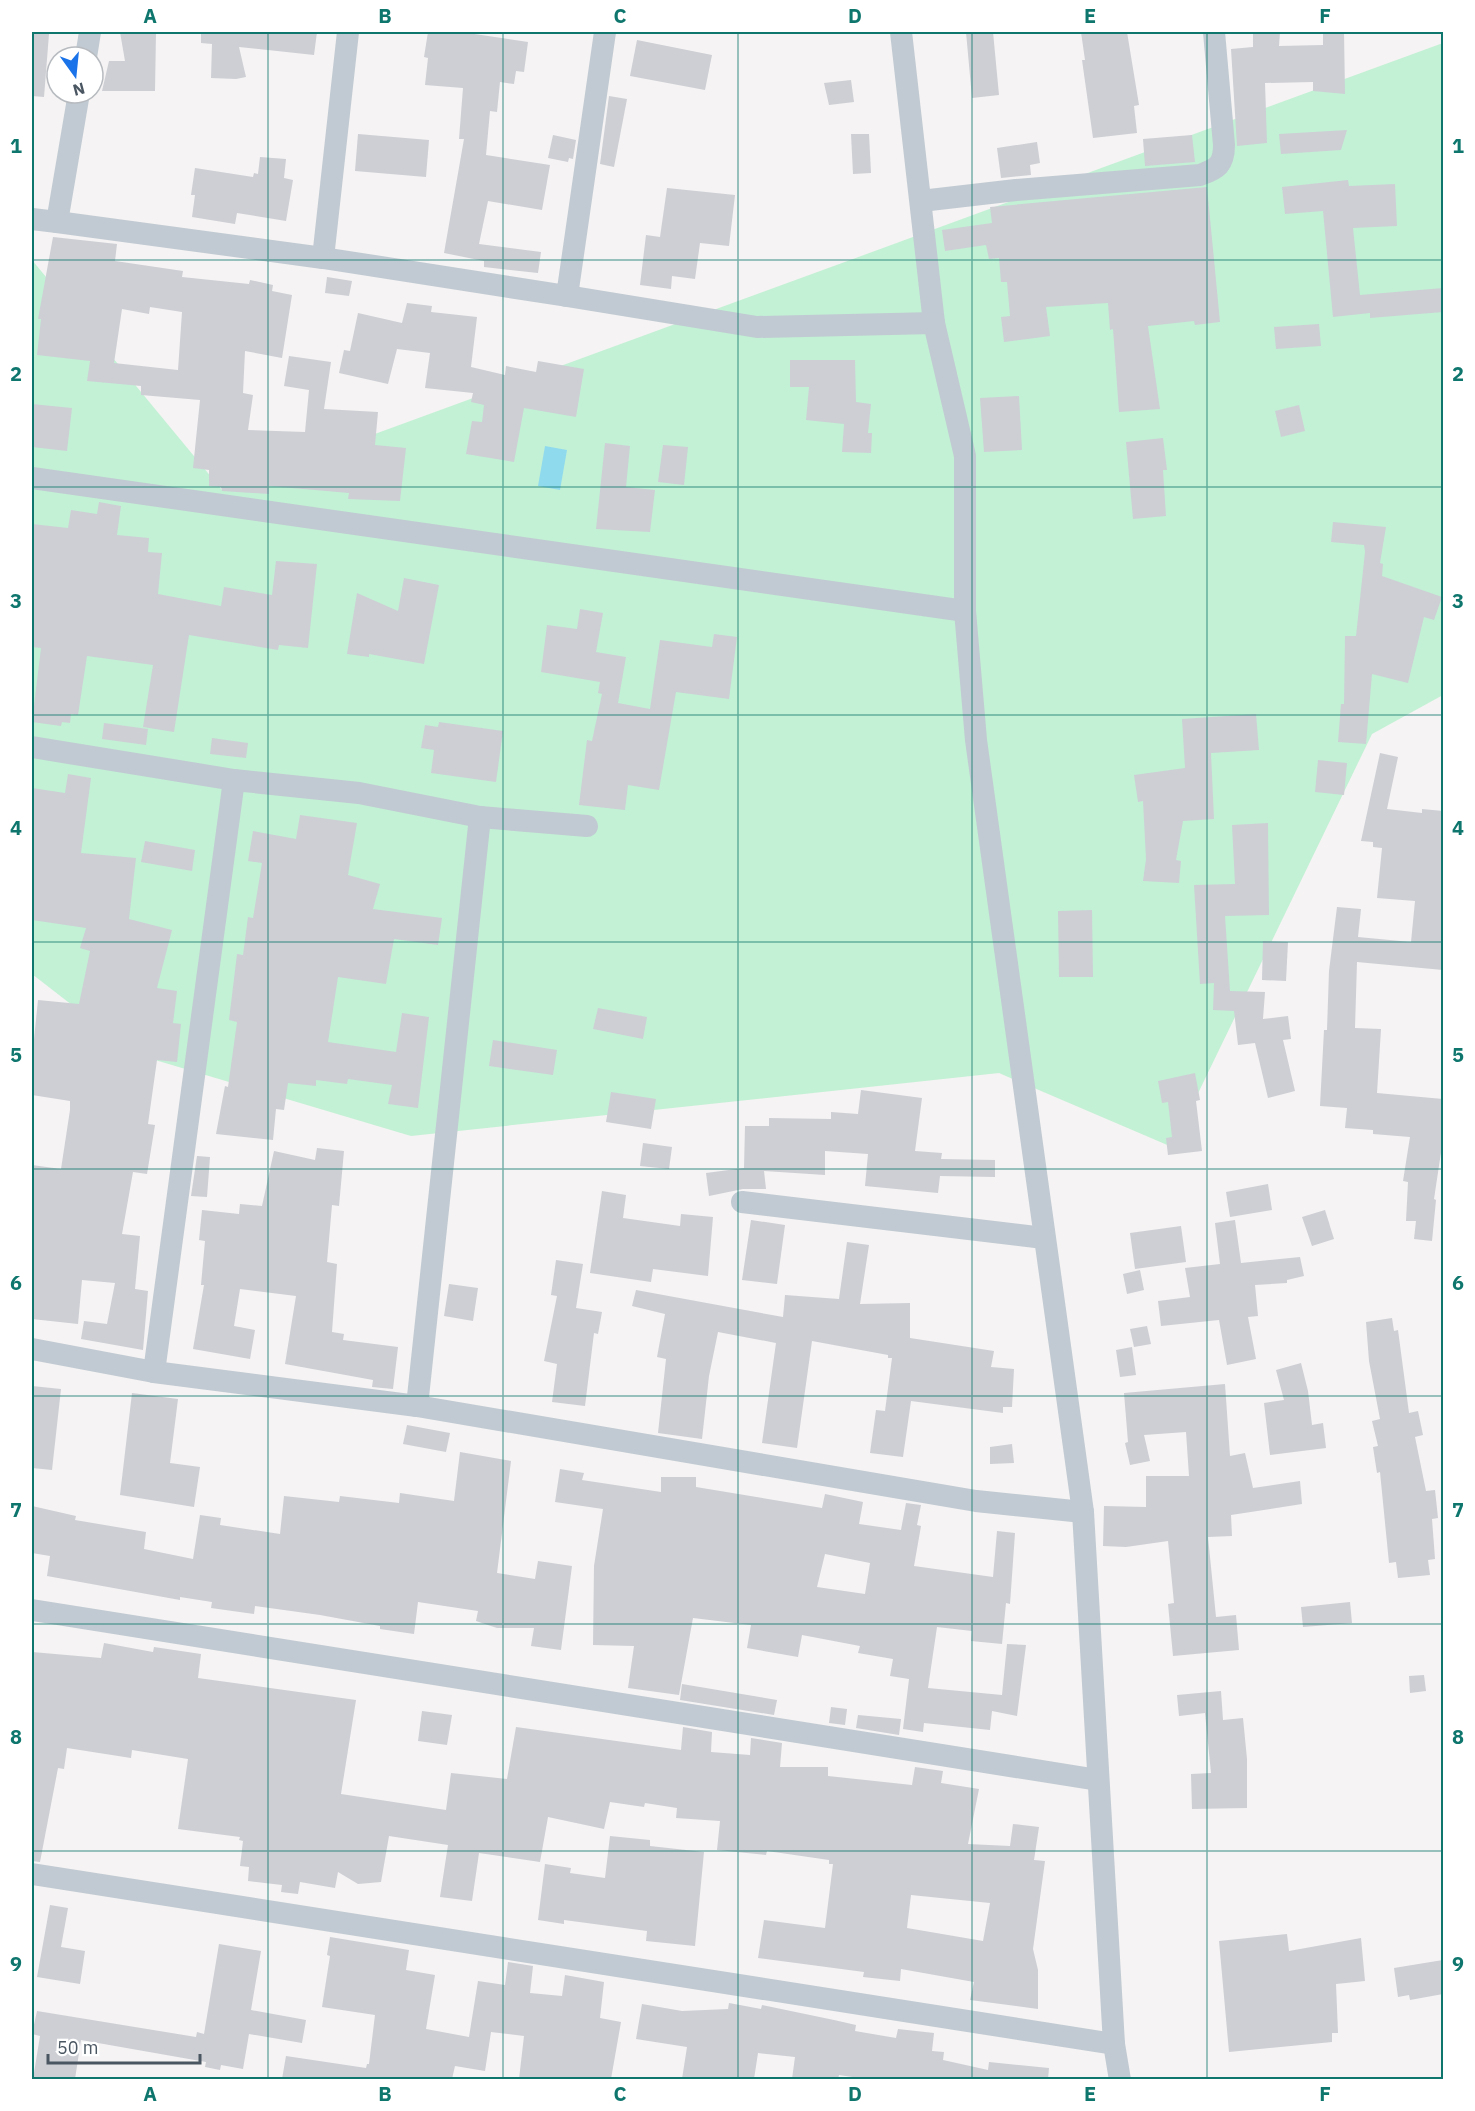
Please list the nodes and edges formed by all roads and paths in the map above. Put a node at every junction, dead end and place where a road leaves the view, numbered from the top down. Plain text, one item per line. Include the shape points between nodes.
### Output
1 (348, 32) edge
2 (605, 32) edge
3 (901, 32) edge
4 (1214, 32) edge
5 (78, 105) edge
6 (921, 201) junction
7 (32, 219) edge
8 (57, 222) junction
9 (323, 258) junction
10 (567, 296) junction
11 (934, 323) junction
12 (32, 478) edge
13 (965, 611) junction
14 (32, 747) edge
15 (234, 780) junction
16 (480, 817) junction
17 (587, 826) dead end
18 (741, 1202) dead end
19 (1044, 1238) junction
20 (32, 1349) edge
21 (154, 1372) junction
22 (417, 1406) junction
23 (1083, 1512) junction
24 (32, 1610) edge
25 (1098, 1780) junction
26 (32, 1874) edge
27 (1114, 2044) junction
28 (1120, 2079) edge

1 - 9 street
2 - 10 street
3 - 6 street
4 - 6 street via 1224,145 1224,159 1217,169 1200,175
5 - 8 street
6 - 11 street
7 - 8 street
8 - 9 street
9 - 10 street
10 - 11 street via 757,327
11 - 13 street via 965,456
12 - 13 street
13 - 19 street via 976,740
14 - 15 street
15 - 16 street via 359,793
15 - 21 street
16 - 17 street
16 - 22 street
18 - 19 street
19 - 23 street
20 - 21 street
21 - 22 street
22 - 23 street via 976,1501
23 - 25 street
24 - 25 street
25 - 27 street
26 - 27 street
27 - 28 street

